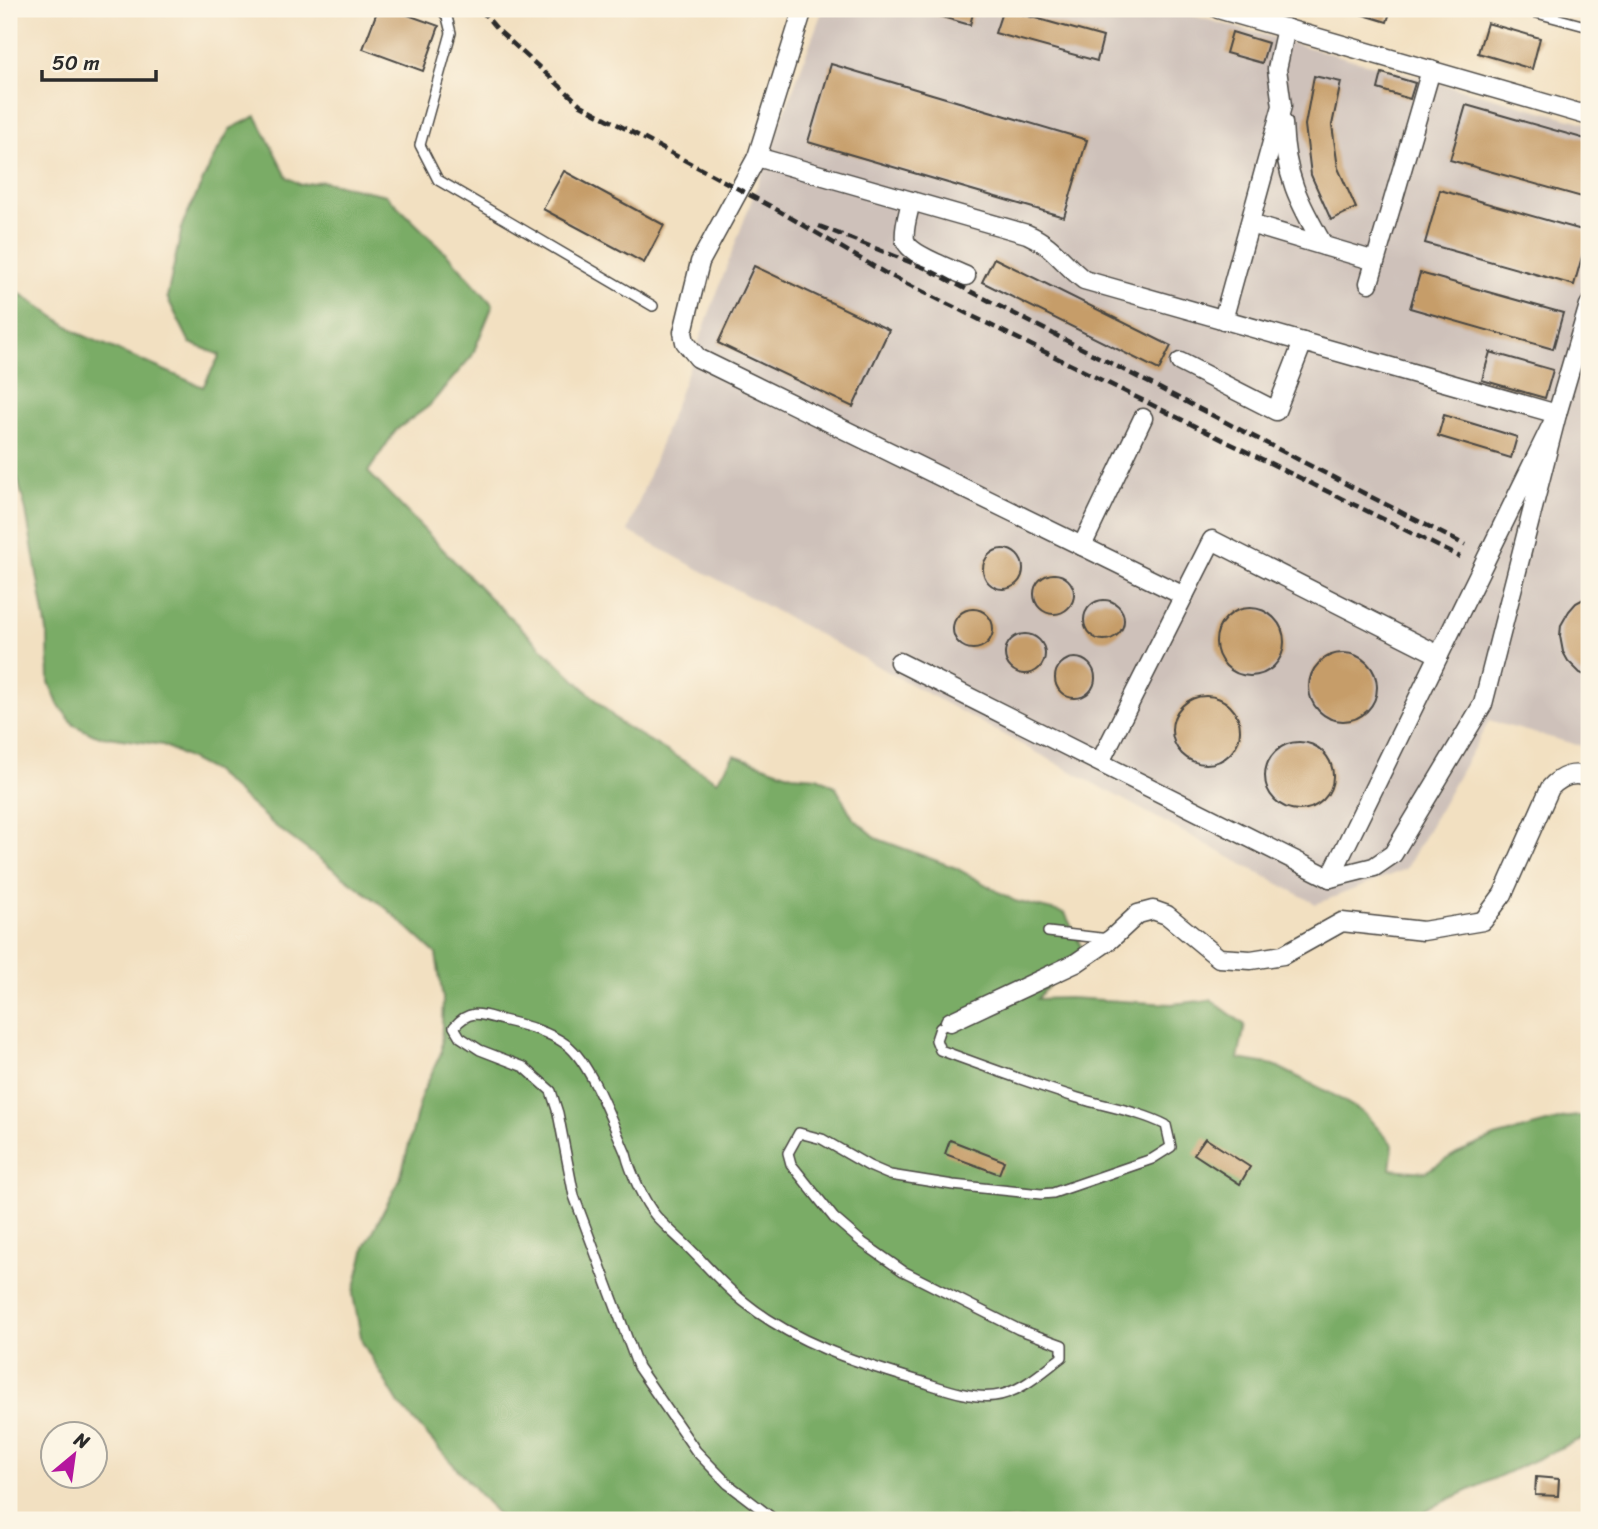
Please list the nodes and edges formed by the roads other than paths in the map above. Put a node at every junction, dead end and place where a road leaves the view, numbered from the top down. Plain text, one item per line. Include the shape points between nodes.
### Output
1 (441, 9) edge
2 (803, 9) edge
3 (1217, 9) edge
4 (1522, 9) edge
5 (1589, 27) edge
6 (1286, 28) junction
7 (1431, 70) junction
8 (1282, 106) junction
9 (1589, 116) edge
10 (757, 157) junction
11 (911, 201) junction
12 (1250, 224) junction
13 (1324, 246) junction
14 (1375, 261) junction
15 (966, 276) dead end
16 (1369, 283) dead end
17 (1589, 304) edge
18 (653, 306) dead end
19 (1223, 320) junction
20 (1303, 342) junction
21 (1180, 362) dead end
22 (1557, 414) junction
23 (1143, 418) dead end
24 (1082, 546) junction
25 (1184, 596) junction
26 (1439, 655) junction
27 (899, 662) dead end
28 (1100, 762) junction
29 (1589, 778) edge
30 (1330, 878) junction
31 (1048, 932) dead end
32 (1111, 939) junction
33 (950, 1022) joint
34 (775, 1520) edge

1 - 18 lane via 452,33 420,145 438,180
2 - 10 street
3 - 6 street
4 - 5 lane
6 - 7 street
6 - 8 street via 1277,69
7 - 9 street
7 - 14 street
8 - 12 street
8 - 13 street via 1284,155 1298,202
10 - 11 street
10 - 24 street via 699,262 684,321 690,351
11 - 15 street via 907,245
11 - 19 street via 1045,242 1084,280
12 - 13 street
12 - 19 street
13 - 14 street
14 - 16 street
17 - 22 street
19 - 20 street
20 - 21 street via 1276,411
20 - 22 street
22 - 26 street
22 - 30 street via 1483,704 1392,854 1374,867
23 - 24 street
24 - 25 street
25 - 26 street via 1212,540
25 - 28 street
26 - 30 street
27 - 28 street
28 - 30 street
29 - 32 street via 1565,776 1550,788 1503,894 1483,921 1423,931 1342,922 1283,955 1251,960 1219,958 1167,915 1153,910 1138,914
31 - 32 lane
32 - 33 street via 1076,963
33 - 34 lane via 940,1028 936,1040 940,1049 1027,1082 1144,1114 1166,1125 1170,1136 1171,1147 1152,1159 1041,1194 890,1175 822,1139 799,1133 788,1153 791,1164 834,1218 863,1243 903,1271 1018,1329 1062,1345 1062,1357 1025,1385 990,1397 860,1363 817,1346 763,1315 654,1214 575,1053 545,1033 473,1013 454,1027 460,1037 524,1068 551,1091 574,1196 638,1367 696,1451 728,1484

